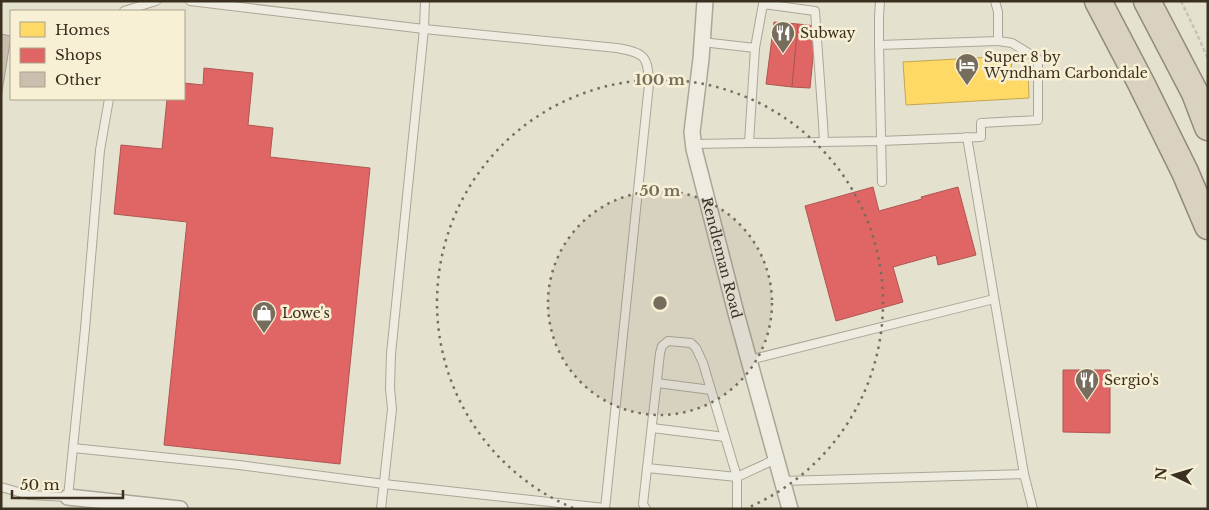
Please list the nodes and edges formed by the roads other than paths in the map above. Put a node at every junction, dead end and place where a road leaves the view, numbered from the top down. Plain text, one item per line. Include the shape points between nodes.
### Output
1 (156, 1) edge
2 (190, 1) edge
3 (425, 1) edge
4 (705, 1) edge
5 (880, 1) edge
6 (995, 1) edge
7 (1098, 1) edge
8 (1147, 1) edge
9 (127, 10) edge
10 (424, 29) junction
11 (998, 41) junction
12 (702, 42) junction
13 (879, 45) junction
14 (755, 48) junction
15 (109, 100) edge
16 (1208, 127) edge
17 (967, 137) junction
18 (880, 141) junction
19 (824, 142) junction
20 (749, 143) junction
21 (694, 144) junction
22 (882, 182) dead end
23 (1208, 226) edge
24 (994, 299) junction
25 (749, 360) junction
26 (656, 383) junction
27 (711, 390) junction
28 (652, 428) junction
29 (725, 437) junction
30 (73, 448) junction
31 (776, 459) junction
32 (647, 468) junction
33 (1024, 474) junction
34 (737, 477) junction
35 (782, 481) junction
36 (384, 484) junction
37 (1, 486) edge
38 (68, 497) junction
39 (605, 508) edge
40 (180, 509) edge
41 (381, 509) edge
42 (646, 509) edge
43 (737, 509) edge
44 (790, 509) edge
45 (1033, 509) edge

1 - 9 lane
2 - 10 lane
3 - 10 lane
4 - 12 street, Rendleman Road
5 - 13 lane
6 - 11 lane
7 - 23 highway via 1185,172
8 - 16 highway via 1195,93
10 - 36 lane via 390,354 392,409
10 - 39 lane via 618,48 642,55 646,62 649,84
11 - 13 lane
11 - 17 lane via 1012,42 1038,59 1038,120 981,123 981,137
12 - 14 lane
12 - 21 street, Rendleman Road via 692,132
13 - 18 lane
14 - 19 lane via 763,4 815,11
14 - 20 lane
15 - 30 lane via 100,150
17 - 18 lane
17 - 24 lane
18 - 19 lane
18 - 22 lane
19 - 20 lane
20 - 21 lane
21 - 25 street, Rendleman Road
24 - 25 lane
24 - 33 lane
25 - 31 street, Rendleman Road
26 - 27 lane
26 - 27 lane via 662,346 668,341 691,343 696,348
26 - 28 lane
27 - 29 lane
28 - 29 lane
28 - 32 lane
29 - 34 lane
30 - 36 lane
30 - 38 lane
31 - 34 lane
31 - 35 street, Rendleman Road
32 - 34 lane
32 - 42 lane
33 - 35 lane
33 - 45 lane
34 - 43 lane
35 - 44 street, Rendleman Road
36 - 39 lane
36 - 41 lane
37 - 38 lane via 29,495
38 - 40 street

